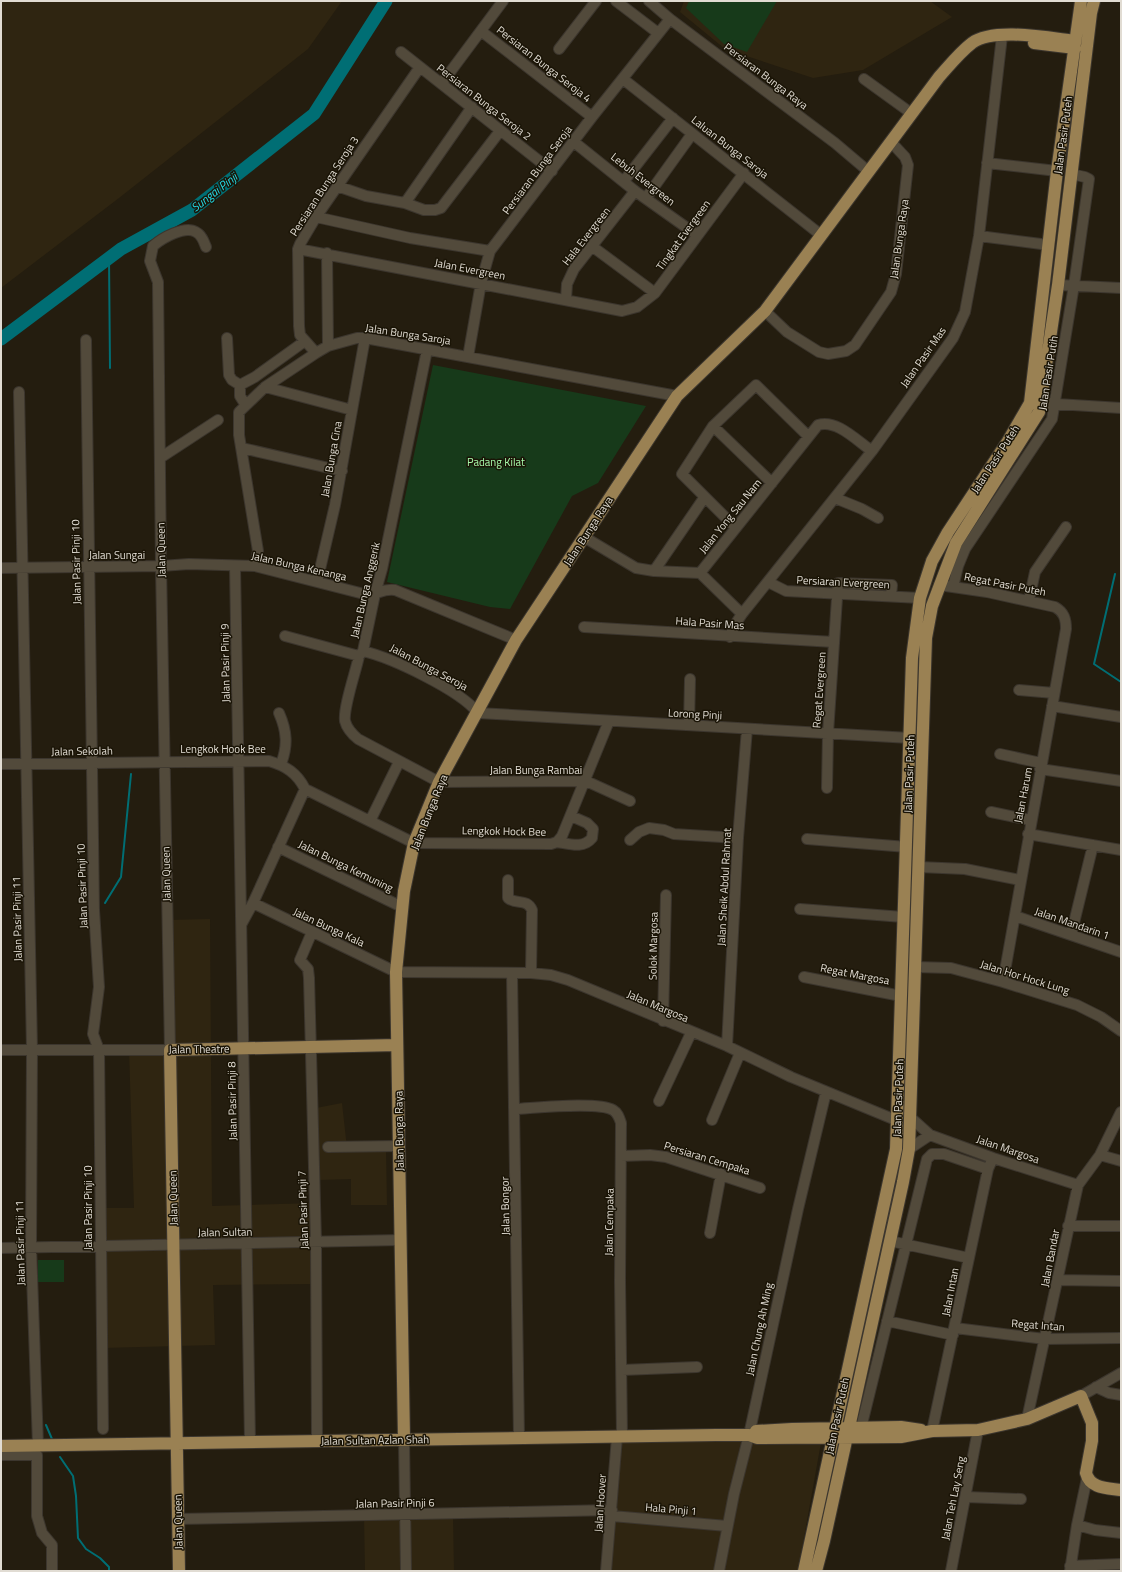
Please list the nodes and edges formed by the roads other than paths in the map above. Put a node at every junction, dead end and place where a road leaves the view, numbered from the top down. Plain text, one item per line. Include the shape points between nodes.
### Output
1 (503, 1) edge
2 (596, 1) edge
3 (616, 1) edge
4 (649, 1) edge
5 (1081, 2) edge
6 (1093, 7) edge
7 (670, 19) junction
8 (481, 31) junction
9 (658, 33) junction
10 (1002, 36) junction
11 (1079, 45) junction
12 (559, 49) dead end
13 (401, 52) dead end
14 (420, 66) junction
15 (623, 79) junction
16 (864, 79) dead end
17 (442, 83) junction
18 (472, 108) junction
19 (911, 113) junction
20 (592, 117) junction
21 (673, 118) junction
22 (500, 131) junction
23 (692, 134) junction
24 (574, 142) junction
25 (890, 142) junction
26 (987, 163) junction
27 (552, 171) junction
28 (868, 171) junction
29 (1058, 171) junction
30 (744, 173) junction
31 (1071, 174) junction
32 (624, 181) junction
33 (337, 186) junction
34 (636, 191) junction
35 (646, 198) junction
36 (405, 203) junction
37 (316, 217) junction
38 (697, 235) junction
39 (821, 235) junction
40 (979, 236) junction
41 (1049, 245) junction
42 (206, 247) dead end
43 (593, 247) junction
44 (298, 249) junction
45 (490, 251) junction
46 (327, 253) junction
47 (482, 283) junction
48 (1058, 285) junction
49 (1074, 285) junction
50 (1121, 288) edge
51 (655, 293) junction
52 (566, 299) junction
53 (637, 307) joint
54 (765, 311) junction
55 (227, 338) dead end
56 (365, 338) junction
57 (86, 340) dead end
58 (305, 341) junction
59 (328, 346) junction
60 (427, 350) junction
61 (316, 352) junction
62 (468, 356) junction
63 (240, 385) junction
64 (265, 387) junction
65 (19, 392) dead end
66 (677, 396) junction
67 (1041, 403) junction
68 (245, 404) junction
69 (1055, 404) junction
70 (1121, 408) edge
71 (352, 410) junction
72 (218, 420) dead end
73 (713, 426) junction
74 (808, 436) junction
75 (1008, 441) junction
76 (242, 448) junction
77 (872, 451) junction
78 (160, 458) junction
79 (342, 471) junction
80 (998, 478) junction
81 (772, 483) junction
82 (1009, 486) junction
83 (704, 498) junction
84 (835, 498) junction
85 (878, 518) dead end
86 (735, 527) junction
87 (1066, 527) dead end
88 (584, 537) junction
89 (161, 566) junction
90 (235, 566) junction
91 (255, 566) junction
92 (88, 567) junction
93 (1, 568) edge
94 (22, 568) junction
95 (654, 571) junction
96 (700, 573) junction
97 (317, 582) junction
98 (768, 582) junction
99 (939, 585) junction
100 (953, 587) junction
101 (838, 593) junction
102 (374, 594) junction
103 (920, 598) junction
104 (1029, 600) junction
105 (742, 614) junction
106 (1064, 614) joint
107 (584, 627) dead end
108 (285, 636) dead end
109 (730, 637) junction
110 (516, 640) junction
111 (834, 642) junction
112 (361, 653) junction
113 (690, 679) dead end
114 (1019, 690) dead end
115 (1054, 693) junction
116 (1052, 706) junction
117 (279, 713) dead end
118 (478, 713) junction
119 (1121, 718) edge
120 (609, 720) junction
121 (689, 725) junction
122 (747, 729) junction
123 (828, 733) junction
124 (910, 738) junction
125 (1000, 754) dead end
126 (239, 760) junction
127 (164, 762) junction
128 (399, 762) junction
129 (91, 763) junction
130 (1, 764) edge
131 (27, 764) junction
132 (281, 764) junction
133 (1041, 766) junction
134 (586, 781) junction
135 (1121, 781) edge
136 (439, 782) junction
137 (827, 788) dead end
138 (305, 790) junction
139 (630, 801) dead end
140 (991, 812) dead end
141 (571, 816) junction
142 (1030, 820) junction
143 (370, 821) junction
144 (1028, 834) junction
145 (738, 838) junction
146 (807, 839) dead end
147 (630, 840) dead end
148 (557, 842) junction
149 (414, 843) junction
150 (1093, 845) junction
151 (278, 847) junction
152 (906, 847) junction
153 (1121, 850) edge
154 (919, 867) junction
155 (508, 880) dead end
156 (1020, 880) junction
157 (666, 895) dead end
158 (253, 903) junction
159 (402, 907) junction
160 (800, 909) dead end
161 (1015, 916) junction
162 (903, 917) junction
163 (242, 923) junction
164 (312, 932) junction
165 (1071, 935) junction
166 (1121, 952) edge
167 (915, 967) junction
168 (396, 972) junction
169 (512, 973) junction
170 (531, 973) junction
171 (804, 976) dead end
172 (1003, 982) junction
173 (901, 996) junction
174 (663, 1021) junction
175 (1121, 1031) edge
176 (691, 1033) junction
177 (397, 1045) junction
178 (310, 1046) junction
179 (727, 1046) junction
180 (243, 1048) junction
181 (1, 1050) edge
182 (32, 1050) junction
183 (99, 1050) junction
184 (170, 1050) junction
185 (740, 1053) junction
186 (826, 1092) junction
187 (659, 1101) dead end
188 (515, 1109) junction
189 (1121, 1112) edge
190 (910, 1117) junction
191 (712, 1120) dead end
192 (898, 1121) junction
193 (930, 1135) junction
194 (399, 1146) junction
195 (328, 1147) dead end
196 (909, 1149) junction
197 (1100, 1155) junction
198 (621, 1156) junction
199 (993, 1158) junction
200 (1121, 1161) edge
201 (988, 1169) junction
202 (721, 1174) junction
203 (1078, 1185) junction
204 (760, 1188) dead end
205 (1068, 1226) junction
206 (1121, 1226) edge
207 (710, 1233) dead end
208 (401, 1240) junction
209 (890, 1241) junction
210 (316, 1242) junction
211 (247, 1243) junction
212 (173, 1244) junction
213 (906, 1244) junction
214 (100, 1246) junction
215 (31, 1247) junction
216 (1, 1248) edge
217 (969, 1258) junction
218 (1058, 1280) junction
219 (1121, 1281) edge
220 (887, 1321) junction
221 (954, 1331) junction
222 (1121, 1338) edge
223 (1045, 1339) junction
224 (697, 1367) dead end
225 (622, 1370) junction
226 (1121, 1373) edge
227 (1096, 1387) junction
228 (1121, 1395) edge
229 (1081, 1396) junction
230 (1027, 1419) junction
231 (103, 1429) dead end
232 (978, 1430) junction
233 (932, 1431) junction
234 (833, 1433) junction
235 (847, 1433) junction
236 (860, 1433) junction
237 (749, 1435) junction
238 (620, 1437) junction
239 (519, 1438) junction
240 (404, 1439) junction
241 (317, 1440) junction
242 (177, 1442) junction
243 (250, 1442) junction
244 (38, 1445) junction
245 (1, 1446) edge
246 (1, 1455) edge
247 (1087, 1478) junction
248 (1121, 1490) edge
249 (966, 1497) junction
250 (1021, 1499) dead end
251 (612, 1513) junction
252 (406, 1515) junction
253 (178, 1518) junction
254 (1077, 1525) junction
255 (727, 1526) junction
256 (1121, 1533) edge
257 (1121, 1564) edge
258 (1070, 1569) edge
259 (52, 1571) edge
260 (179, 1571) edge
261 (406, 1571) edge
262 (606, 1571) edge
263 (719, 1571) edge
264 (804, 1571) edge
265 (816, 1571) edge
266 (951, 1571) edge

1 - 8 street
2 - 12 street
3 - 9 street
4 - 7 street, Persiaran Bunga Raya
5 - 11 main road, Jalan Pasir Puteh
6 - 11 main road, Jalan Pasir Puteh
7 - 9 street, Persiaran Bunga Seroja
7 - 28 street, Persiaran Bunga Raya via 835,143
8 - 17 street
8 - 20 street, Persiaran Bunga Seroja 4
9 - 15 street, Persiaran Bunga Seroja
10 - 11 main road, Jalan Bunga Raya via 1018,35
10 - 19 main road, Jalan Bunga Raya via 983,38 972,43 939,77
10 - 26 street, Jalan Pasir Mas
11 - 29 main road, Jalan Pasir Puteh
11 - 31 main road, Jalan Pasir Puteh
13 - 14 street, Persiaran Bunga Seroja 2
14 - 17 street, Persiaran Bunga Seroja 2
14 - 33 street, Persiaran Bunga Seroja 3
15 - 20 street, Persiaran Bunga Seroja
15 - 21 street, Laluan Bunga Saroja
16 - 19 street
17 - 18 street, Persiaran Bunga Seroja 2
18 - 22 street, Persiaran Bunga Seroja 2
18 - 36 street
19 - 25 main road, Jalan Bunga Raya
20 - 24 street, Persiaran Bunga Seroja
21 - 23 street, Laluan Bunga Saroja
21 - 32 street
22 - 27 street, Persiaran Bunga Seroja 2
22 - 36 street via 441,208 424,210
23 - 30 street, Laluan Bunga Saroja
23 - 35 street
24 - 27 street, Persiaran Bunga Seroja
24 - 32 street, Lebuh Evergreen
25 - 28 main road, Jalan Bunga Raya
25 - 54 street, Jalan Bunga Raya via 905,157 908,165 896,274 890,292 855,344 846,351 828,354 818,352 787,332
26 - 29 street
26 - 40 street, Jalan Pasir Mas
27 - 45 street, Persiaran Bunga Seroja
28 - 39 main road, Jalan Bunga Raya
29 - 41 main road, Jalan Pasir Puteh
30 - 38 street, Tingkat Evergreen
30 - 39 street, Laluan Bunga Saroja
31 - 48 main road, Jalan Pasir Puteh
31 - 49 street, Jalan Pasir Putih via 1089,180
32 - 34 street, Lebuh Evergreen
33 - 36 street via 366,196
33 - 37 street, Persiaran Bunga Seroja 3
34 - 35 street, Lebuh Evergreen
34 - 43 street, Hala Evergreen
35 - 38 street, Lebuh Evergreen
37 - 44 street, Persiaran Bunga Seroja 3
37 - 45 street via 410,238
38 - 51 street, Tingkat Evergreen
39 - 54 main road, Jalan Bunga Raya
40 - 41 street
40 - 77 street, Jalan Pasir Mas via 962,320 953,338
41 - 75 main road, Jalan Pasir Puteh via 1030,403
42 - 78 street, Jalan Queen via 202,236 190,230 176,233 153,246 150,261 158,282
43 - 51 street
43 - 52 street, Hala Evergreen via 574,269 567,284
44 - 46 street, Jalan Evergreen
44 - 58 street, Persiaran Bunga Seroja 3 via 298,326
45 - 47 street, Persiaran Bunga Seroja
46 - 47 street, Jalan Evergreen
46 - 59 street
47 - 52 street, Jalan Evergreen
47 - 62 street, Persiaran Bunga Seroja
48 - 49 street
48 - 67 main road, Jalan Pasir Puteh
49 - 50 street
49 - 69 street, Jalan Pasir Putih
51 - 53 street, Tingkat Evergreen
52 - 53 street, Jalan Evergreen via 622,310
54 - 66 main road, Jalan Bunga Raya
55 - 63 street via 229,375
56 - 59 street, Jalan Bunga Saroja
56 - 60 street, Jalan Bunga Saroja
56 - 71 street, Jalan Bunga Cina
57 - 92 street, Jalan Pasir Pinji 10
58 - 61 street, Persiaran Bunga Seroja 3
58 - 63 street
59 - 61 street, Jalan Bunga Saroja
60 - 62 street, Jalan Bunga Saroja
60 - 102 street, Jalan Bunga Anggerik via 382,569
61 - 64 street, Jalan Bunga Saroja
62 - 66 street, Jalan Bunga Saroja
63 - 68 street via 240,396
64 - 68 street, Jalan Bunga Saroja
64 - 71 street
65 - 94 street, Jalan Pasir Pinji 11
66 - 88 main road, Jalan Bunga Raya
67 - 69 street
67 - 75 main road via 1034,406 1016,437
67 - 80 main road, Jalan Pasir Puteh via 1036,417
68 - 76 street, Jalan Bunga Saroja via 239,412 238,422
69 - 70 street
69 - 82 street, Jalan Pasir Putih via 1052,419
71 - 79 street, Jalan Bunga Cina
72 - 78 street
73 - 74 street via 756,385
73 - 81 street
73 - 83 street via 682,474
74 - 77 street, Jalan Yong Sau Nam via 818,425 829,424
74 - 81 street, Jalan Yong Sau Nam
75 - 103 main road, Jalan Pasir Puteh via 948,532 932,561
76 - 79 street
76 - 91 street, Jalan Bunga Saroja via 258,551
77 - 84 street, Jalan Pasir Mas
78 - 89 street, Jalan Queen
79 - 97 street, Jalan Bunga Cina
80 - 82 street
80 - 99 main road, Jalan Pasir Puteh via 956,543
81 - 86 street, Jalan Yong Sau Nam
82 - 100 street, Jalan Pasir Putih via 965,549
83 - 86 street
83 - 95 street
84 - 85 street
84 - 98 street, Jalan Pasir Mas
86 - 96 street, Jalan Yong Sau Nam
87 - 104 street via 1035,572
88 - 95 street via 636,568
88 - 110 main road, Jalan Bunga Raya
89 - 90 street, Jalan Bunga Kenanga
89 - 92 street, Jalan Sungai
89 - 127 street, Jalan Queen
90 - 91 street, Jalan Bunga Kenanga
90 - 126 street, Jalan Pasir Pinji 9
91 - 97 street, Jalan Bunga Kenanga
92 - 94 street, Jalan Sungai
92 - 129 street, Jalan Pasir Pinji 10
93 - 94 street, Jalan Sungai
94 - 131 street, Jalan Pasir Pinji 11
95 - 96 street
96 - 105 street
97 - 102 street, Jalan Bunga Kenanga via 368,595
98 - 101 street, Persiaran Evergreen via 786,591
98 - 105 street, Jalan Pasir Mas
99 - 100 street, Regat Pasir Puteh
99 - 154 main road, Jalan Pasir Puteh via 926,638
100 - 104 street, Regat Pasir Puteh
101 - 103 street, Persiaran Evergreen
101 - 111 street, Regat Evergreen
102 - 110 street, Jalan Bunga Kenanga via 387,589 395,590
102 - 112 street, Jalan Bunga Anggerik
103 - 124 main road, Jalan Pasir Puteh via 912,658
104 - 106 street, Regat Pasir Puteh via 1056,607
105 - 109 street, Jalan Pasir Mas
106 - 115 street, Jalan Harum via 1066,629
107 - 109 street, Hala Pasir Mas
108 - 112 street, Jalan Bunga Seroja
109 - 111 street, Hala Pasir Mas
110 - 118 main road, Jalan Bunga Raya
111 - 123 street, Regat Evergreen
112 - 118 street, Jalan Bunga Seroja via 392,660 471,704
112 - 128 street, Jalan Bunga Anggerik via 345,721 349,731 358,739
113 - 121 street
114 - 115 street
115 - 116 street, Jalan Harum
116 - 119 street
116 - 133 street, Jalan Harum
117 - 132 street via 286,733 285,754
118 - 120 street, Lorong Pinji
118 - 136 main road, Jalan Bunga Raya
120 - 121 street, Lorong Pinji
120 - 134 street, Lengkok Hock Bee
121 - 122 street, Lorong Pinji
122 - 123 street, Lorong Pinji
122 - 145 street, Jalan Sheik Abdul Rahmat
123 - 124 street, Lorong Pinji
123 - 137 street, Regat Evergreen
124 - 152 main road, Jalan Pasir Puteh
125 - 133 street
126 - 127 street, Lengkok Hook Bee
126 - 132 street, Lengkok Hook Bee
126 - 163 street, Jalan Pasir Pinji 8
127 - 129 street, Jalan Sekolah
127 - 184 street, Jalan Queen
128 - 136 street, Jalan Bunga Anggerik
128 - 143 street
129 - 131 street, Jalan Sekolah
129 - 183 street, Jalan Pasir Pinji 10 via 94,910 99,987 93,1034
130 - 131 street, Jalan Sekolah
131 - 182 street, Jalan Pasir Pinji 11
132 - 138 street via 300,780
133 - 135 street
133 - 142 street, Jalan Harum
134 - 136 street, Jalan Bunga Rambai
134 - 139 street, Jalan Bunga Rambai
134 - 141 street, Lengkok Hock Bee
136 - 149 main road, Jalan Bunga Raya
138 - 143 street
138 - 151 street
140 - 142 street
141 - 148 street, Lengkok Hock Bee
141 - 148 street via 587,823 592,829 592,838 581,845
142 - 144 street, Jalan Harum
143 - 149 street
144 - 150 street
144 - 156 street, Jalan Harum
145 - 147 street via 674,834 649,828
145 - 179 street, Jalan Sheik Abdul Rahmat
146 - 152 street
148 - 149 street, Lengkok Hock Bee
149 - 159 main road, Jalan Bunga Raya
150 - 153 street
150 - 165 street
151 - 158 street
151 - 159 street, Jalan Bunga Kemuning
152 - 162 main road, Jalan Pasir Puteh
154 - 156 street via 965,869
154 - 167 main road, Jalan Pasir Puteh
155 - 170 street via 508,898 511,901 526,902 532,910
156 - 161 street, Jalan Harum
157 - 174 street, Solok Margosa
158 - 163 street
158 - 164 street, Jalan Bunga Kala
159 - 168 main road, Jalan Bunga Raya
160 - 162 street
161 - 165 street, Jalan Mandarin 1
161 - 172 street, Jalan Harum
162 - 173 main road, Jalan Pasir Puteh
163 - 180 street, Jalan Pasir Pinji 8
164 - 168 street, Jalan Bunga Kala
164 - 178 street, Jalan Pasir Pinji 7 via 300,960 308,969 310,978
165 - 166 street, Jalan Mandarin 1
167 - 172 street, Jalan Hor Hock Lung via 951,968
167 - 190 main road, Jalan Pasir Puteh
168 - 169 street, Jalan Margosa
168 - 177 main road, Jalan Bunga Raya
169 - 170 street, Jalan Margosa
169 - 188 street, Jalan Bongor
170 - 174 street, Jalan Margosa via 568,980
171 - 173 street, Regat Margosa
172 - 175 street, Jalan Hor Hock Lung via 1077,1005
173 - 192 main road, Jalan Pasir Puteh
174 - 176 street, Jalan Margosa
176 - 179 street, Jalan Margosa
176 - 187 street
177 - 178 main road, Jalan Theatre
177 - 194 main road, Jalan Bunga Raya
178 - 180 main road, Jalan Theatre
178 - 210 street, Jalan Pasir Pinji 7
179 - 185 street, Jalan Margosa
180 - 184 main road, Jalan Theatre
180 - 211 street, Jalan Pasir Pinji 8
181 - 182 street, Jalan Theatre
182 - 183 street, Jalan Theatre
182 - 215 street, Jalan Pasir Pinji 11
183 - 184 street, Jalan Theatre
183 - 214 street, Jalan Pasir Pinji 10
184 - 212 main road, Jalan Queen
185 - 186 street, Jalan Margosa
185 - 191 street
186 - 192 street, Jalan Margosa
186 - 237 street, Jalan Chung Ah Ming
188 - 198 street, Jalan Cempaka via 593,1105 612,1109 618,1114 621,1122
188 - 239 street, Jalan Bongor
189 - 197 street, Jalan Bandar
190 - 193 street
190 - 196 main road, Jalan Pasir Puteh
192 - 234 main road, Jalan Pasir Puteh via 892,1174
193 - 196 street
193 - 199 street, Jalan Margosa
194 - 195 street
194 - 208 main road, Jalan Bunga Raya
196 - 209 main road, Jalan Pasir Puteh
197 - 200 street
197 - 203 street, Jalan Bandar
198 - 202 street, Persiaran Cempaka via 658,1155
198 - 225 street, Jalan Cempaka
199 - 201 street, Jalan Intan
199 - 203 street, Jalan Margosa
201 - 213 street via 944,1154 932,1154 927,1159
201 - 217 street, Jalan Intan
202 - 204 street, Persiaran Cempaka
202 - 207 street
203 - 205 street, Jalan Bandar
205 - 206 street
205 - 218 street, Jalan Bandar
208 - 210 street, Jalan Sultan
208 - 240 main road, Jalan Bunga Raya
209 - 213 street
209 - 235 main road, Jalan Pasir Puteh
210 - 211 street, Jalan Sultan
210 - 241 street, Jalan Pasir Pinji 7
211 - 212 street, Jalan Sultan
211 - 243 street, Jalan Pasir Pinji 8
212 - 214 street, Jalan Sultan
212 - 242 main road, Jalan Queen
213 - 217 street
213 - 220 street
214 - 215 street, Jalan Sultan
214 - 231 street, Jalan Pasir Pinji 10
215 - 216 street, Jalan Sultan
215 - 244 street, Jalan Pasir Pinji 11
217 - 221 street, Jalan Intan
218 - 219 street
218 - 223 street, Jalan Bandar
220 - 221 street, Regat Intan
220 - 236 street
221 - 223 street, Regat Intan
221 - 233 street, Jalan Intan
222 - 223 street, Regat Intan
223 - 230 street, Jalan Bandar
224 - 225 street
225 - 238 street, Jalan Cempaka
226 - 227 street
227 - 228 street
227 - 229 street
229 - 230 main road
229 - 247 main road via 1092,1423
230 - 232 main road
232 - 233 main road
232 - 249 street, Jalan Teh Lay Seng
233 - 236 main road, Jalan Sultan Azlan Shah via 901,1437
234 - 235 main road, Jalan Sultan Azlan Shah
234 - 237 main road, Jalan Sultan Azlan Shah via 757,1438
234 - 264 main road, Jalan Pasir Puteh
235 - 236 main road, Jalan Sultan Azlan Shah
235 - 265 main road, Jalan Pasir Puteh
237 - 238 main road, Jalan Sultan Azlan Shah
237 - 255 street, Jalan Chung Ah Ming
238 - 239 main road, Jalan Sultan Azlan Shah
238 - 251 street, Jalan Hoover
239 - 240 main road, Jalan Sultan Azlan Shah
240 - 241 main road, Jalan Sultan Azlan Shah
240 - 252 street
241 - 243 main road, Jalan Sultan Azlan Shah
242 - 243 main road, Jalan Sultan Azlan Shah
242 - 244 main road, Jalan Sultan Azlan Shah
242 - 253 main road, Jalan Queen
244 - 245 main road, Jalan Sultan Azlan Shah
246 - 259 street via 37,1454 37,1516 42,1533 52,1545
247 - 248 main road via 1098,1487
247 - 254 street
249 - 250 street
249 - 266 street, Jalan Teh Lay Seng
251 - 252 street, Jalan Pasir Pinji 6
251 - 255 street, Hala Pinji 1
251 - 262 street, Jalan Hoover
252 - 253 street, Jalan Pasir Pinji 6
252 - 261 street
253 - 260 main road, Jalan Queen
254 - 256 street
254 - 258 street
255 - 263 street, Jalan Chung Ah Ming
257 - 258 street

